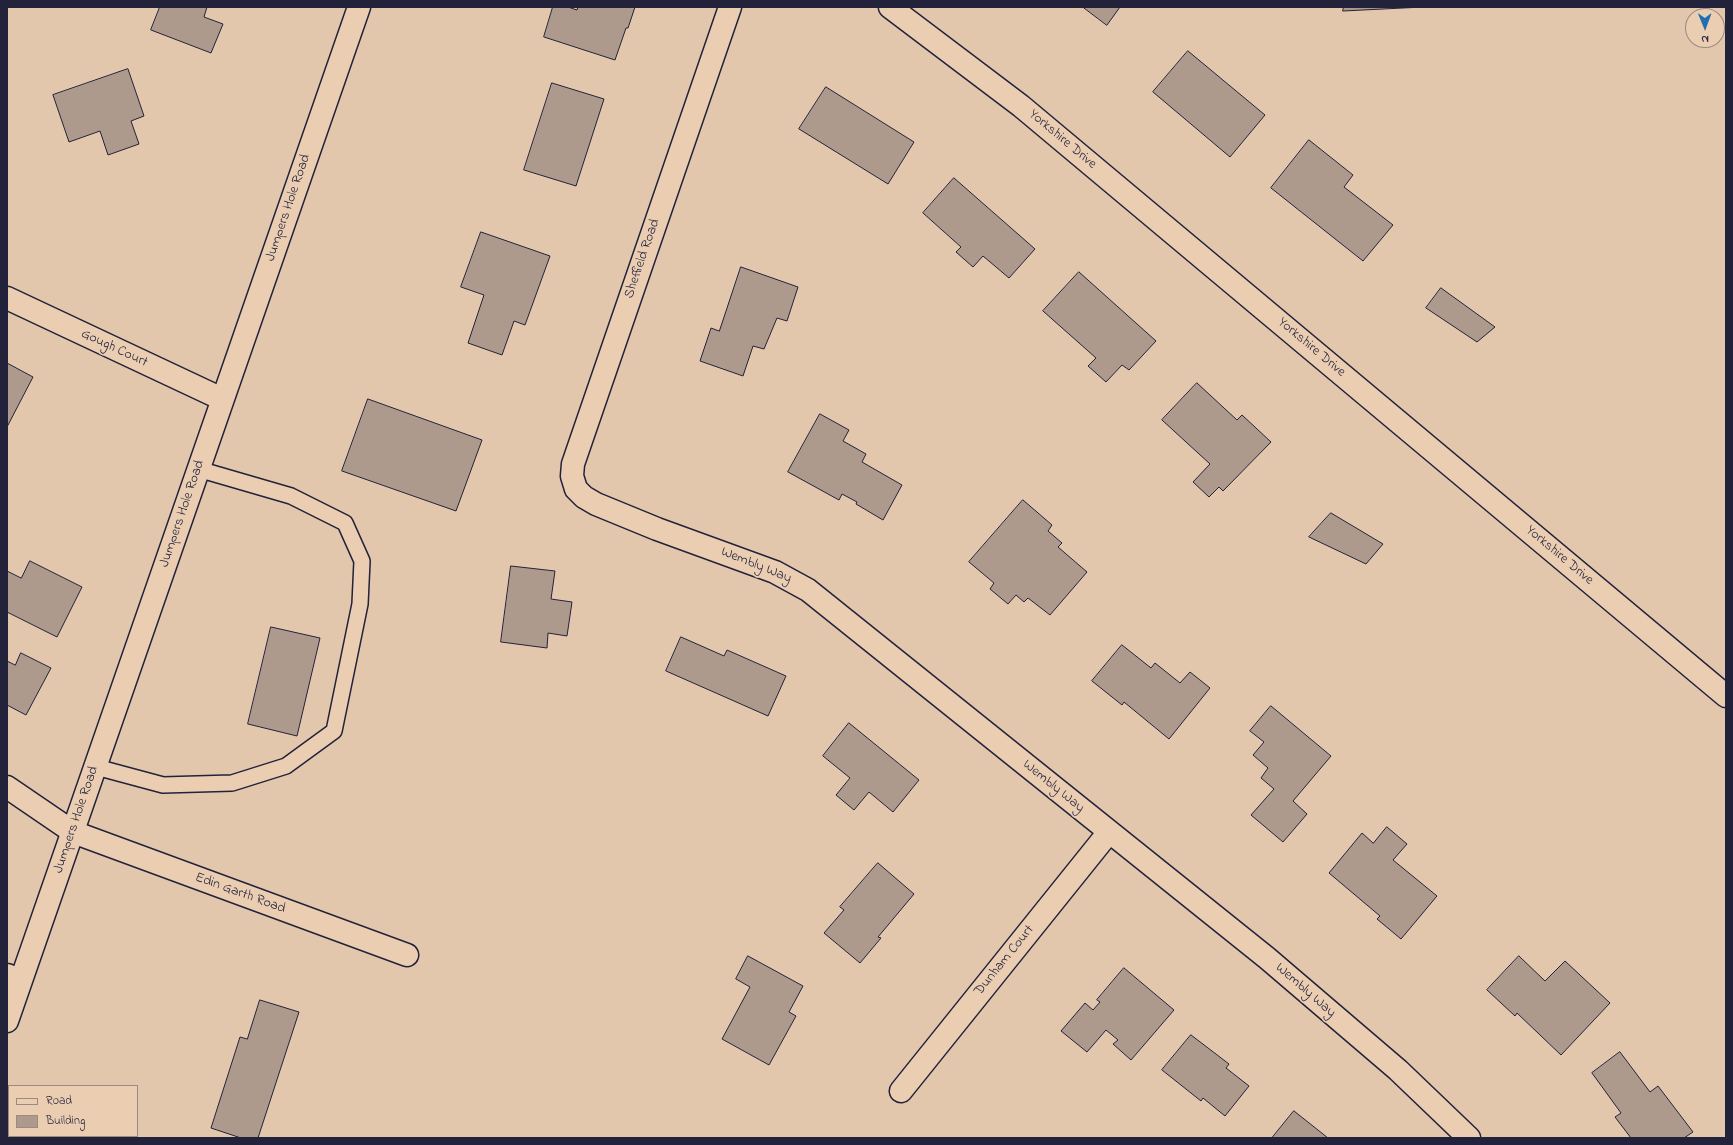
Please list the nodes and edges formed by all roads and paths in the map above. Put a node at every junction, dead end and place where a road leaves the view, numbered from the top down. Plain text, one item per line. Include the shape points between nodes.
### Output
1 (359, 7) edge
2 (730, 7) edge
3 (890, 7) edge
4 (7, 298) edge
5 (222, 399) junction
6 (198, 469) junction
7 (596, 504) joint
8 (1726, 696) edge
9 (96, 767) junction
10 (7, 787) edge
11 (73, 832) junction
12 (1109, 832) junction
13 (407, 955) dead end
14 (14, 978) edge
15 (7, 1021) edge
16 (901, 1091) dead end
17 (1469, 1138) edge

1 - 5 street, Jumpers Hole Road
2 - 7 street, Sheffield Road via 573,464 572,476 576,489
3 - 8 street, Yorkshire Drive via 1021,106
4 - 5 street, Gough Court
5 - 6 street, Jumpers Hole Road
6 - 9 street, Jumpers Hole Road
6 - 9 lane via 291,496 345,523 362,561 360,604 334,730 286,766 232,783 163,786
7 - 12 street, Wembly Way via 776,572 808,590
9 - 11 street, Jumpers Hole Road
10 - 11 street, Edin Garth Road
11 - 13 street, Edin Garth Road
11 - 14 street, Jumpers Hole Road
12 - 16 street, Dunham Court
12 - 17 street, Wembly Way via 1273,963 1398,1070
14 - 15 street, Jumpers Hole Road

